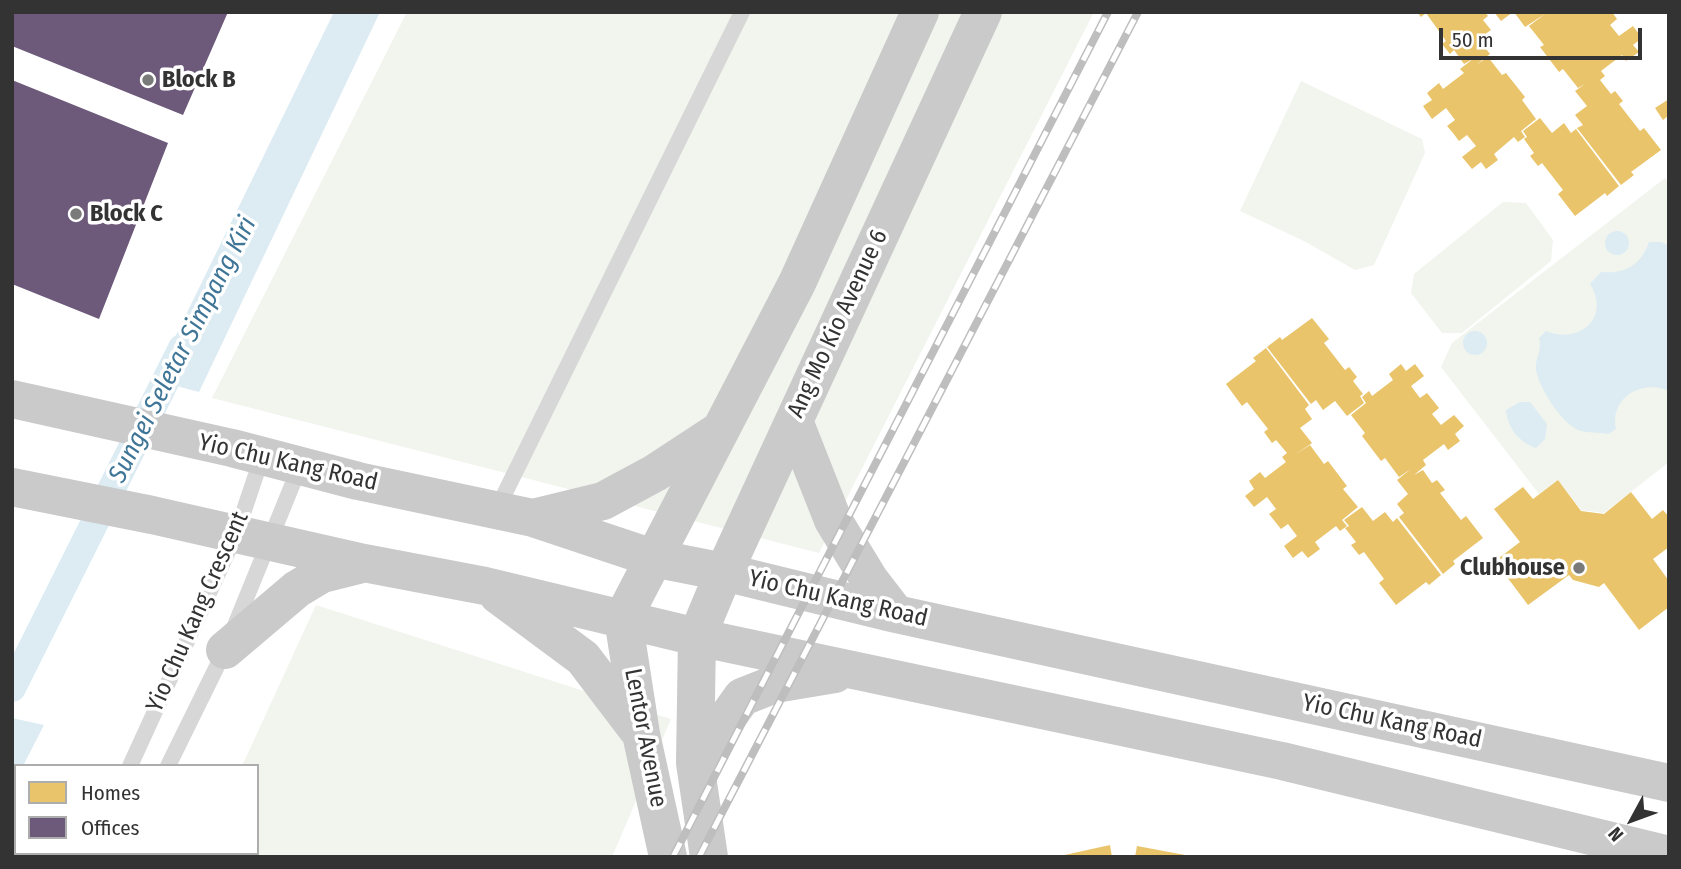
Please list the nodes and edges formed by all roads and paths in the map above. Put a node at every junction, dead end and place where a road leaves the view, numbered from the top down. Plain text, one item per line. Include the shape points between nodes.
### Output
1 (743, 12) edge
2 (920, 12) edge
3 (983, 12) edge
4 (12, 399) edge
5 (794, 421) junction
6 (720, 430) junction
7 (262, 457) junction
8 (300, 466) junction
9 (26, 490) edge
10 (515, 514) junction
11 (253, 538) junction
12 (653, 558) junction
13 (365, 563) junction
14 (724, 572) junction
15 (485, 586) junction
16 (896, 614) junction
17 (623, 618) junction
18 (697, 638) junction
19 (225, 650) junction
20 (852, 670) junction
21 (640, 734) junction
22 (695, 763) junction
23 (131, 764) edge
24 (169, 764) edge
25 (1669, 783) edge
26 (1669, 855) edge
27 (668, 857) edge
28 (709, 857) edge

1 - 10 lane
2 - 6 main road via 797,283
3 - 5 main road, Ang Mo Kio Avenue 6
4 - 7 main road, Yio Chu Kang Road
5 - 14 main road, Ang Mo Kio Avenue 6
5 - 16 main road via 833,520
6 - 10 main road via 603,501
6 - 12 main road
7 - 8 main road, Yio Chu Kang Road
7 - 11 lane, Yio Chu Kang Crescent
8 - 10 main road, Yio Chu Kang Road
8 - 11 lane, Yio Chu Kang Crescent
9 - 11 main road
10 - 12 main road, Yio Chu Kang Road
11 - 13 main road
11 - 19 lane, Yio Chu Kang Crescent
11 - 23 lane, Yio Chu Kang Crescent
12 - 14 main road, Yio Chu Kang Road
12 - 17 main road
13 - 15 main road
13 - 19 main road via 323,574 297,589
14 - 16 main road, Yio Chu Kang Road
14 - 18 main road, Ang Mo Kio Avenue 6
15 - 17 main road
15 - 21 main road via 583,658
16 - 25 main road, Yio Chu Kang Road
17 - 18 main road
17 - 21 main road, Lentor Avenue
18 - 20 main road
18 - 22 main road, Lentor Avenue
19 - 24 lane, Yio Chu Kang Crescent
20 - 22 main road via 775,684 743,697
20 - 26 main road via 1282,761
21 - 27 main road, Lentor Avenue
22 - 28 main road, Lentor Avenue

